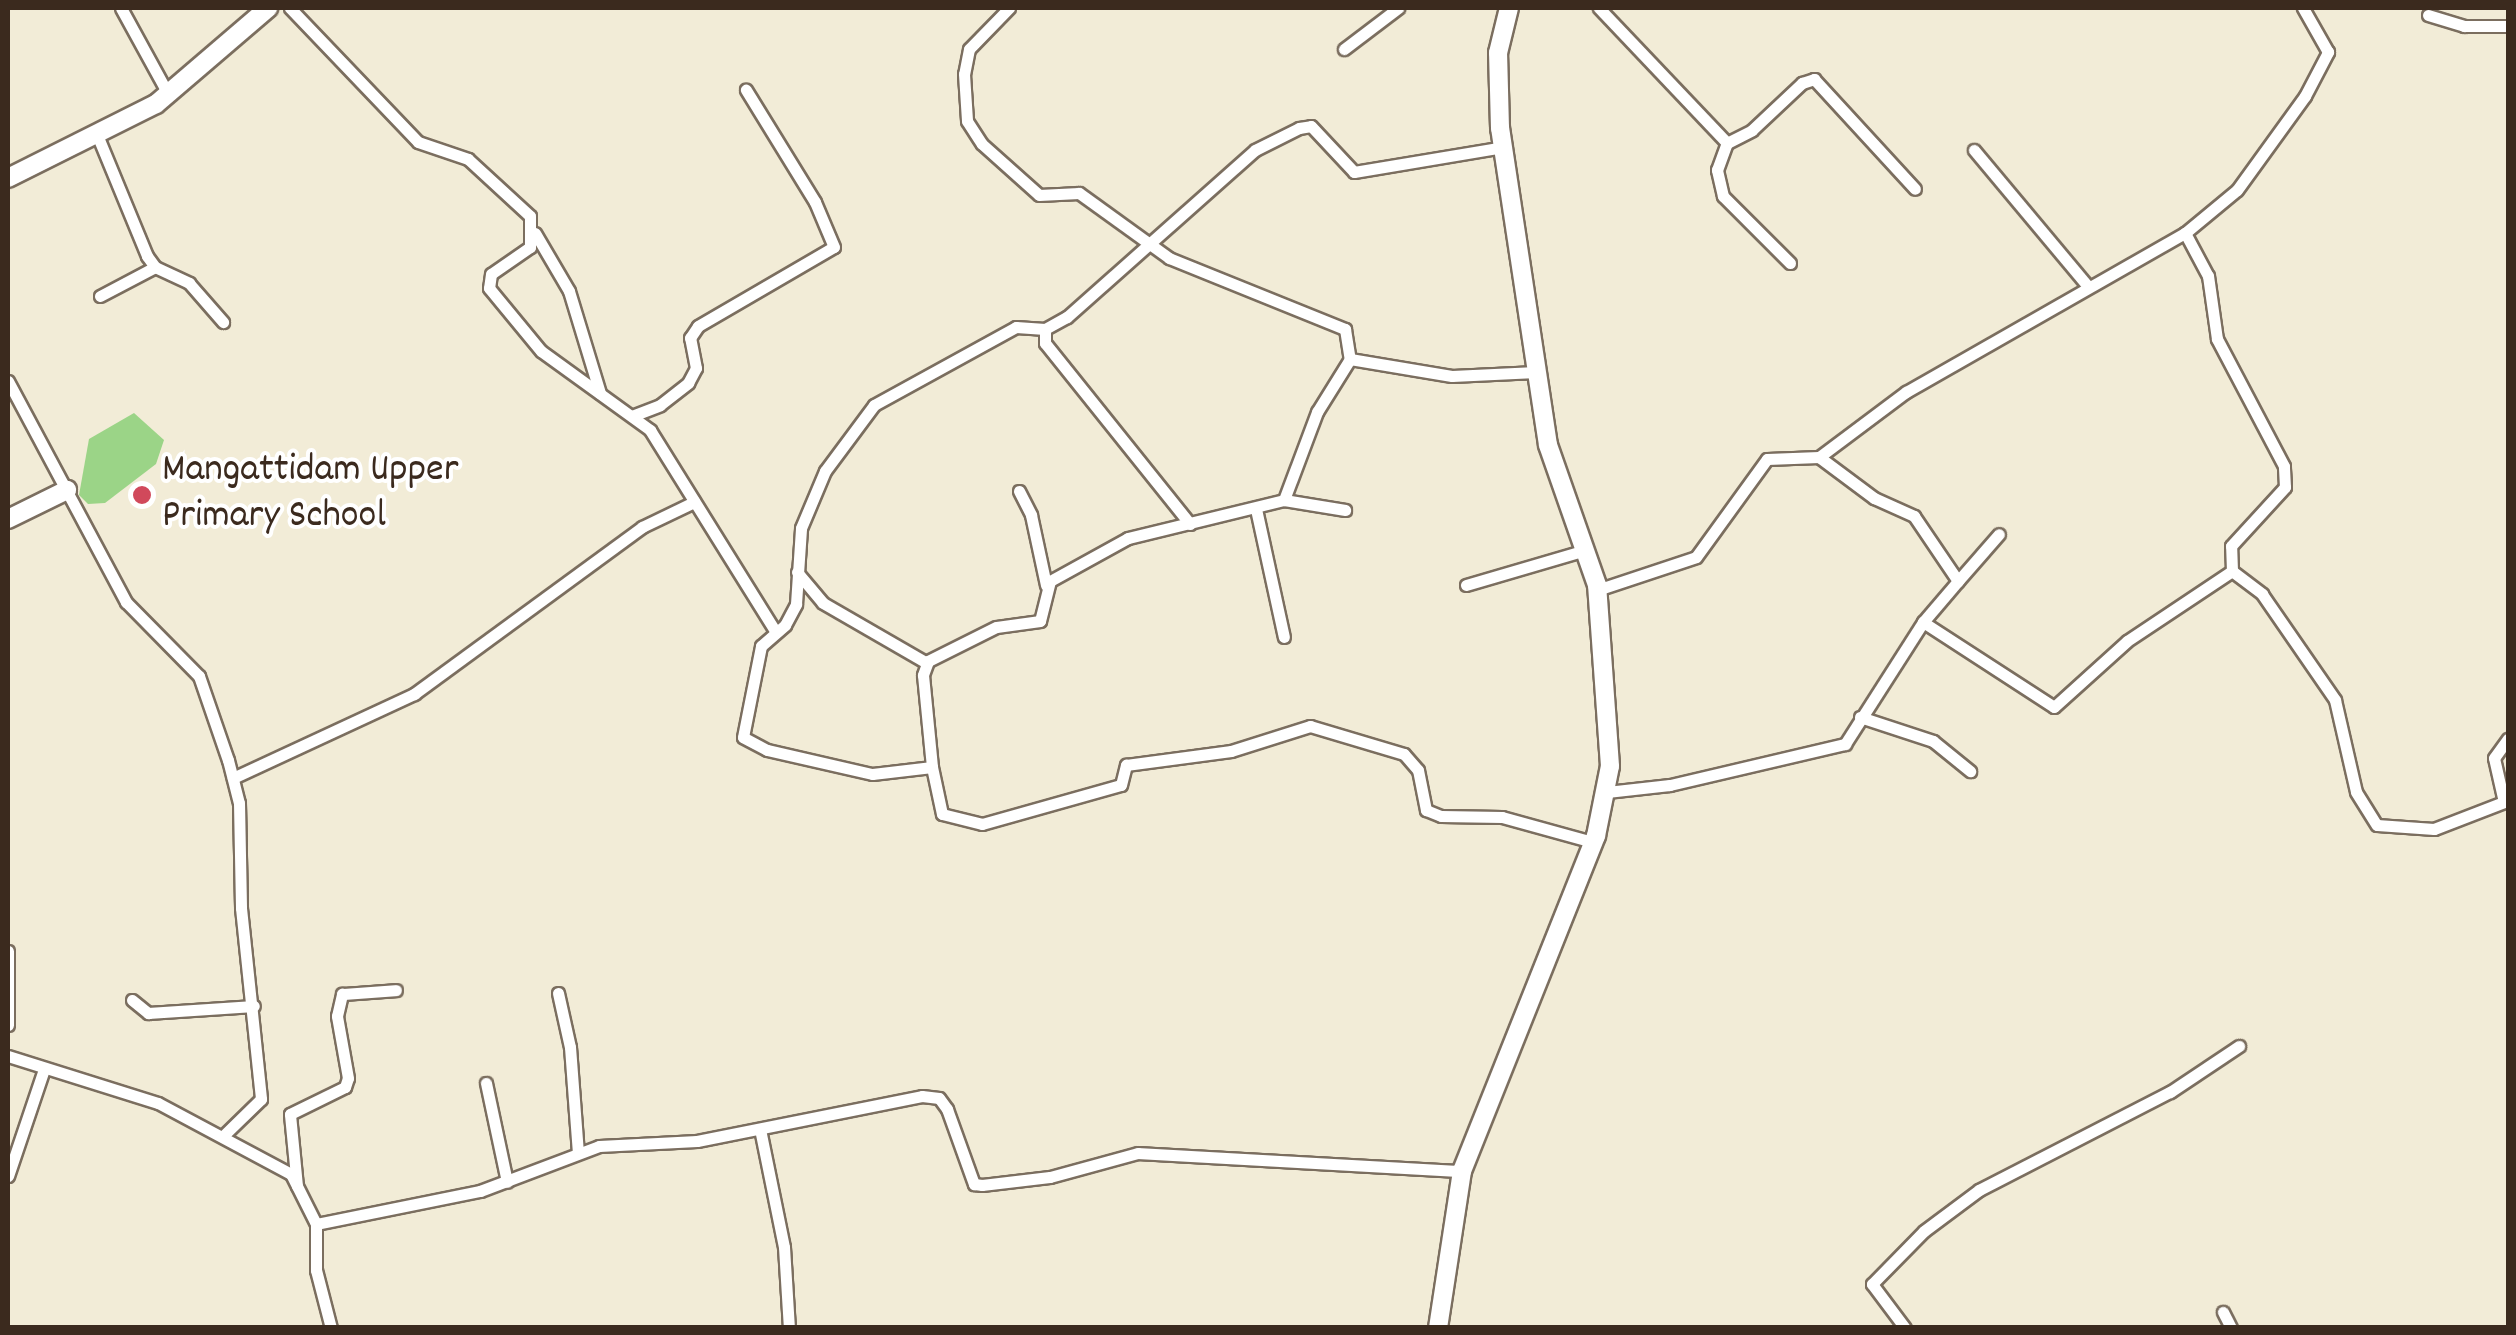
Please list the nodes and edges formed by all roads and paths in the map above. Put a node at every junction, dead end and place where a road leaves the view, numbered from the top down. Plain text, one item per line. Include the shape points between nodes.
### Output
1 (121, 8) edge
2 (268, 8) edge
3 (290, 8) edge
4 (1009, 8) edge
5 (1398, 8) edge
6 (1509, 8) edge
7 (1599, 8) edge
8 (2303, 8) edge
9 (2428, 15) dead end
10 (2508, 26) edge
11 (1344, 49) dead end
12 (746, 90) dead end
13 (168, 94) junction
14 (98, 137) junction
15 (1727, 143) junction
16 (1503, 147) junction
17 (1974, 150) dead end
18 (8, 178) edge
19 (1915, 189) dead end
20 (535, 233) junction
21 (2185, 233) junction
22 (1145, 244) junction
23 (1790, 263) dead end
24 (156, 267) junction
25 (2086, 284) junction
26 (100, 296) dead end
27 (223, 322) dead end
28 (1045, 329) junction
29 (1350, 359) junction
30 (1536, 372) junction
31 (8, 381) edge
32 (600, 393) junction
33 (632, 416) junction
34 (1819, 457) junction
35 (67, 490) junction
36 (1019, 492) dead end
37 (1284, 500) junction
38 (694, 502) junction
39 (1256, 510) junction
40 (1345, 510) dead end
41 (8, 520) edge
42 (1190, 524) junction
43 (2000, 534) dead end
44 (1582, 552) junction
45 (2232, 571) junction
46 (797, 572) junction
47 (1958, 581) junction
48 (1046, 585) junction
49 (1466, 585) dead end
50 (1598, 590) junction
51 (1924, 622) junction
52 (775, 631) junction
53 (1284, 637) dead end
54 (927, 663) junction
55 (1860, 717) junction
56 (2508, 739) edge
57 (932, 767) junction
58 (1970, 771) dead end
59 (232, 778) junction
60 (1607, 792) junction
61 (1593, 842) junction
62 (8, 951) edge
63 (396, 990) dead end
64 (558, 992) dead end
65 (132, 1000) dead end
66 (254, 1006) junction
67 (8, 1025) edge
68 (2239, 1046) dead end
69 (8, 1056) edge
70 (44, 1069) junction
71 (486, 1083) dead end
72 (760, 1129) junction
73 (224, 1134) junction
74 (578, 1153) junction
75 (1462, 1171) junction
76 (8, 1176) edge
77 (507, 1182) junction
78 (297, 1186) junction
79 (316, 1224) junction
80 (2223, 1312) dead end
81 (331, 1328) edge
82 (789, 1328) edge
83 (1438, 1328) edge
84 (1905, 1328) edge
85 (2231, 1328) edge

1 - 13 street
2 - 13 main road
3 - 20 street via 418,142 480,168 530,216
4 - 22 street via 969,49 967,121 982,144 1039,195 1080,193
5 - 11 street
6 - 16 main road via 1498,53
7 - 15 street
8 - 21 street via 2328,52 2305,96 2237,190
9 - 10 street via 2464,26
12 - 33 street via 815,202 834,247 698,326 690,338 696,368 688,382 660,406
13 - 14 main road
14 - 18 main road
14 - 24 street
15 - 19 street via 1814,79
15 - 23 street via 1717,170 1723,196
16 - 22 street via 1354,172 1311,126 1300,128 1255,150
16 - 30 main road
17 - 25 street
20 - 32 street via 570,291
20 - 32 street via 526,251 491,274 489,288 541,350
21 - 25 street
21 - 45 street via 2208,276 2217,339 2284,466 2285,487 2231,546
22 - 28 street via 1128,267
22 - 29 street via 1256,298 1344,328
24 - 26 street
24 - 27 street via 189,283
25 - 34 street via 1906,392
28 - 42 street via 1050,350
28 - 46 street via 1016,327 874,406 826,471 801,528
29 - 30 street via 1452,376
29 - 37 street via 1317,412
30 - 44 main road via 1548,445
31 - 35 street
32 - 33 street
33 - 38 street via 650,430
34 - 47 street via 1874,498 1914,516
34 - 50 street via 1766,458 1696,557
35 - 41 main road
35 - 59 street via 140,623 198,676
36 - 48 street via 1031,514
37 - 39 street
37 - 40 street
38 - 52 street
38 - 59 street via 642,527 414,694
39 - 42 street
39 - 53 street
42 - 48 street via 1128,538
43 - 47 street
44 - 49 street
44 - 50 main road
45 - 51 street via 2127,641 2054,707
45 - 56 street via 2262,594 2334,700 2356,792 2377,825 2434,828 2504,802 2494,758
46 - 52 street via 792,616
46 - 54 street via 823,603
47 - 51 street
48 - 54 street via 1040,621 985,631
50 - 60 main road
51 - 55 street
52 - 57 street via 760,650 742,728 746,742 872,774
54 - 57 street
55 - 58 street via 1933,741
55 - 60 street via 1846,744 1820,755
57 - 61 street via 942,814 982,824 1121,785 1126,765 1230,750 1310,726 1404,754 1418,770 1426,810 1502,817
59 - 66 street
60 - 61 main road
61 - 75 main road
62 - 67 street
63 - 78 street via 342,994 337,1016 346,1087 290,1114
64 - 74 street via 570,1047
65 - 66 street via 148,1013
66 - 73 street via 261,1100
68 - 84 street via 2170,1092 1979,1190 1924,1231 1872,1284
69 - 70 street
70 - 73 street via 158,1103
70 - 76 street
71 - 77 street
72 - 74 street
72 - 75 street via 852,1106 939,1098 974,1184 982,1186 1138,1154
72 - 82 street via 784,1246
73 - 78 street via 291,1174
74 - 77 street
75 - 83 main road
77 - 79 street
78 - 79 street
79 - 81 street via 316,1270
80 - 85 street

